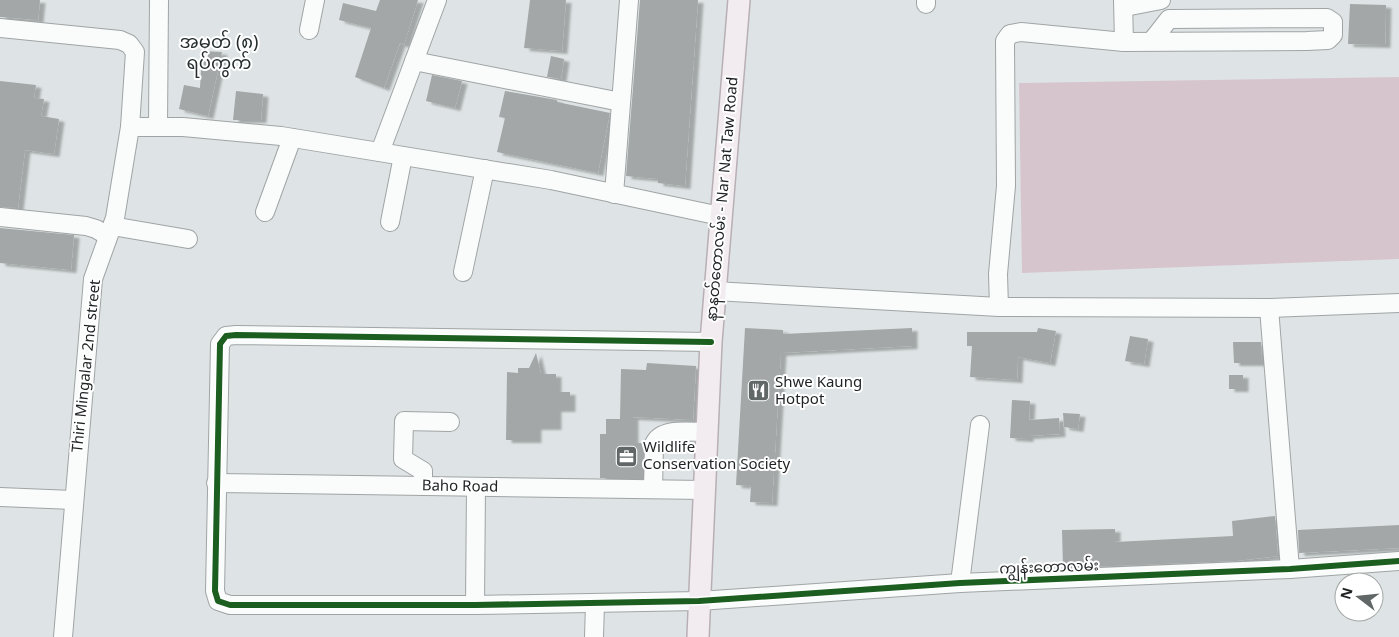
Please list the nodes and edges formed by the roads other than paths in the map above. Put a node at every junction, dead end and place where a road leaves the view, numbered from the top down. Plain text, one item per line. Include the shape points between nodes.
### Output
1 (159, 0) edge
2 (315, 0) edge
3 (437, 0) edge
4 (630, 0) edge
5 (739, 0) edge
6 (1161, 0) edge
7 (1124, 3) edge
8 (0, 28) edge
9 (309, 30) dead end
10 (1124, 42) junction
11 (1151, 42) junction
12 (414, 61) junction
13 (621, 102) junction
14 (158, 125) junction
15 (130, 127) junction
16 (292, 138) junction
17 (380, 152) junction
18 (403, 156) junction
19 (485, 169) junction
20 (614, 194) junction
21 (265, 212) dead end
22 (720, 216) junction
23 (0, 217) edge
24 (390, 222) dead end
25 (110, 231) junction
26 (188, 239) dead end
27 (463, 272) dead end
28 (714, 291) junction
29 (1399, 303) edge
30 (999, 307) junction
31 (1268, 308) junction
32 (711, 342) junction
33 (450, 422) dead end
34 (980, 425) dead end
35 (706, 432) junction
36 (216, 483) junction
37 (423, 486) junction
38 (476, 487) junction
39 (653, 489) junction
40 (704, 490) junction
41 (0, 497) edge
42 (73, 500) junction
43 (1399, 561) edge
44 (1290, 569) junction
45 (960, 583) junction
46 (699, 600) junction
47 (595, 604) junction
48 (474, 605) junction
49 (63, 637) edge
50 (594, 637) edge
51 (698, 637) edge

1 - 14 street
2 - 9 street
3 - 12 street
4 - 13 street
5 - 22 main road, နာနတ်တောလမ်း - Nar Nat Taw Road
6 - 7 street
7 - 10 street
8 - 15 street, Thiri Mingalar 2nd street via 120,40 129,44 135,52
10 - 11 street
10 - 30 street via 1021,32 1010,34 1005,41 1006,186 998,274
11 - 11 street via 1169,19 1327,18 1333,22 1333,35 1328,40
12 - 13 street
12 - 17 street
13 - 20 street
14 - 15 street
14 - 16 street
15 - 25 street, Thiri Mingalar 2nd street
16 - 17 street
16 - 21 street
17 - 18 street
18 - 19 street
18 - 24 street
19 - 20 street
19 - 27 street
20 - 22 street
22 - 28 main road, နာနတ်တောလမ်း - Nar Nat Taw Road
23 - 25 street
25 - 26 street
25 - 42 street, Thiri Mingalar 2nd street via 93,279
28 - 30 street
28 - 32 main road, နာနတ်တောလမ်း - Nar Nat Taw Road
29 - 31 street
30 - 31 street
31 - 44 street
32 - 35 main road, နာနတ်တောလမ်း - Nar Nat Taw Road
32 - 36 street via 226,336 220,344
33 - 37 street via 404,421 403,458 423,471
34 - 45 street
35 - 39 street via 664,433 656,438
35 - 40 main road, နာနတ်တောလမ်း - Nar Nat Taw Road
36 - 37 street, Baho Road
36 - 48 street, ကျွန်းတောလမ်း via 215,591 218,601 230,605
37 - 38 street, Baho Road
38 - 39 street, Baho Road
38 - 48 street
39 - 40 street, Baho Road
40 - 46 main road, နာနတ်တောလမ်း - Nar Nat Taw Road
41 - 42 street
42 - 49 street, Thiri Mingalar 2nd street
43 - 44 street, ကျွန်းတောလမ်း
44 - 45 street, ကျွန်းတောလမ်း
45 - 46 street, ကျွန်းတောလမ်း
46 - 47 street, ကျွန်းတောလမ်း
46 - 51 main road, နာနတ်တောလမ်း - Nar Nat Taw Road
47 - 48 street, ကျွန်းတောလမ်း
47 - 50 street

